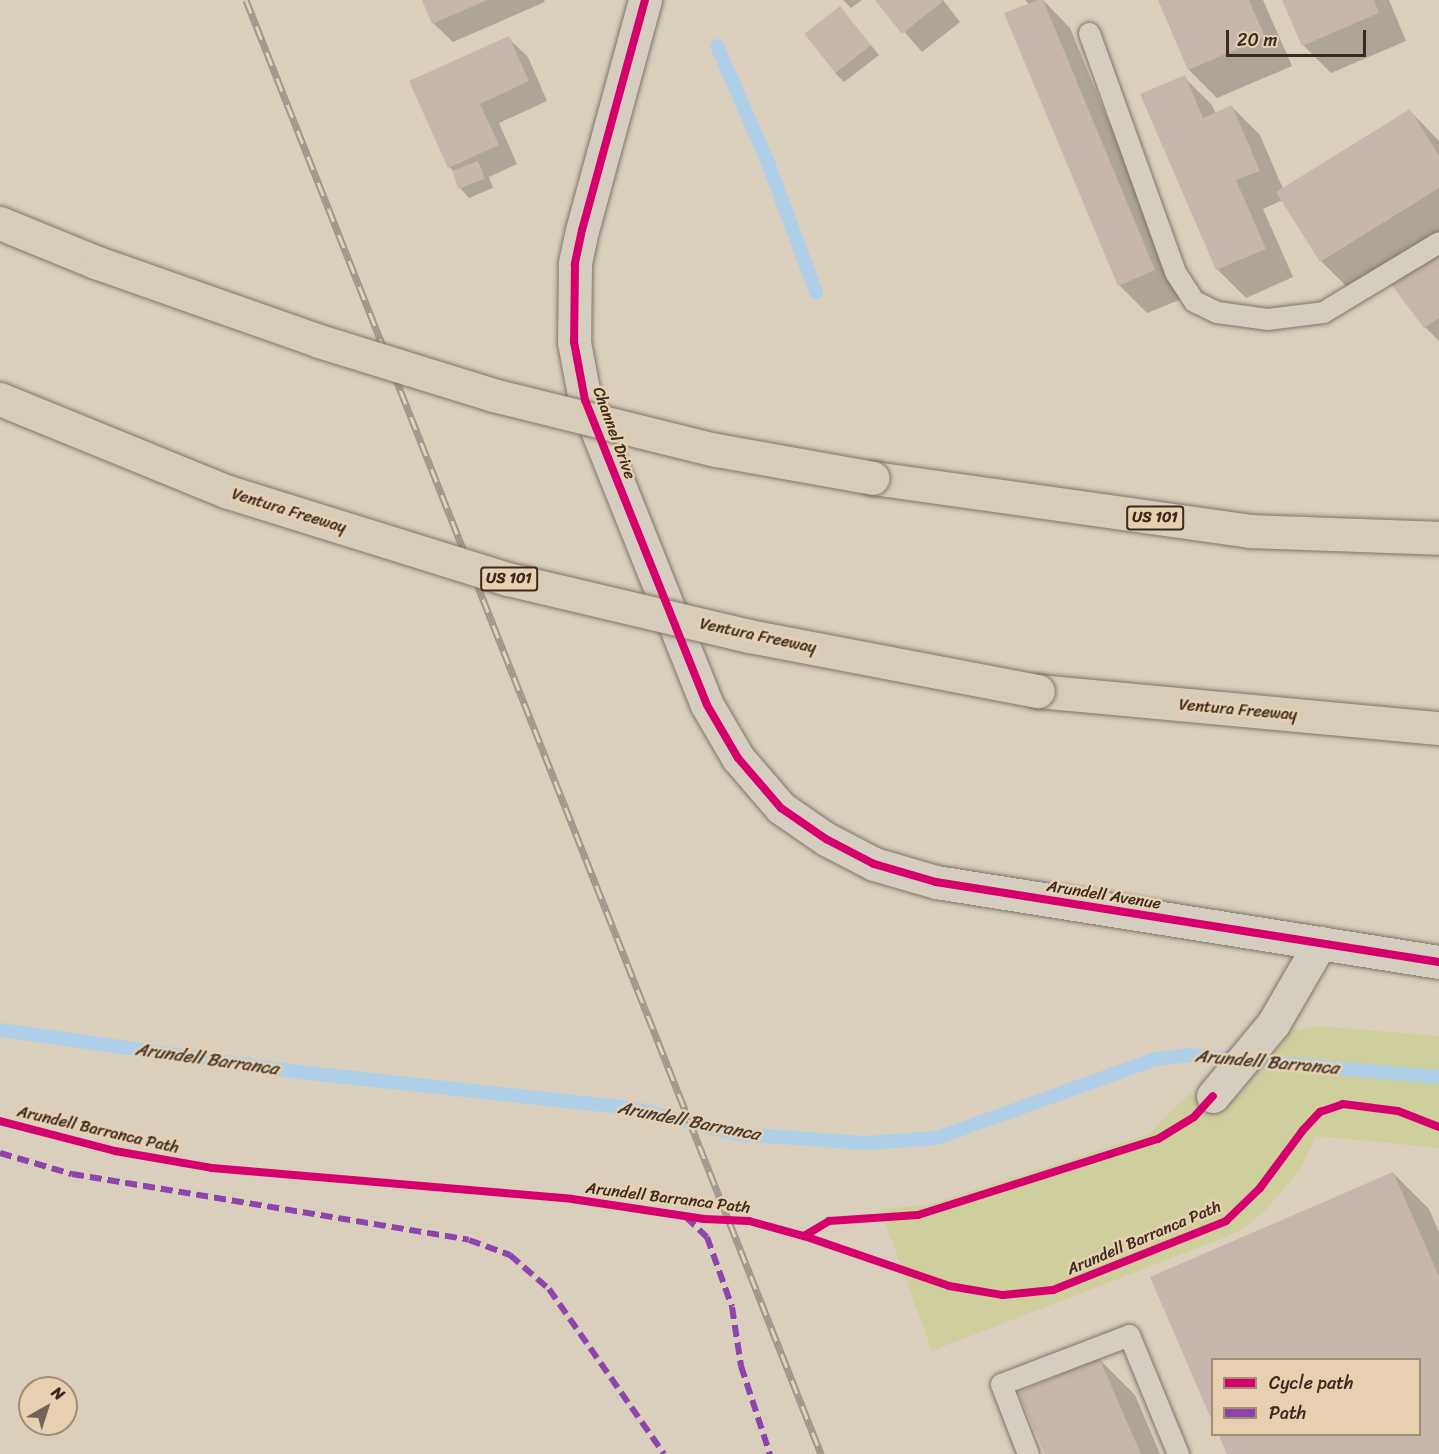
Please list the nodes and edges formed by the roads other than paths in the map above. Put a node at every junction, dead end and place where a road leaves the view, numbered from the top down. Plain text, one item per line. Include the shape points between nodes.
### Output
1 (645, 0) edge
2 (1089, 33) dead end
3 (0, 223) edge
4 (1439, 242) edge
5 (0, 399) edge
6 (1439, 538) edge
7 (1439, 728) edge
8 (781, 808) joint
9 (1320, 943) junction
10 (1439, 962) edge
11 (1213, 1096) dead end
12 (1028, 1454) edge
13 (1178, 1454) edge

1 - 8 street, Channel Drive via 582,230 574,274 574,342 585,400 707,705 738,758
2 - 4 lane via 1175,272 1194,301 1217,312 1267,320 1323,312
3 - 6 highway, US 101, bridge via 95,262 308,338 493,395 716,450 873,478 1251,531
5 - 7 highway, Ventura Freeway / US 101, bridge via 228,492 508,579 749,636 1038,691
8 - 9 street, Arundell Avenue via 826,839 874,864 936,882
9 - 10 street, Arundell Avenue
9 - 11 street via 1273,1024
12 - 13 lane via 1001,1384 1129,1335

